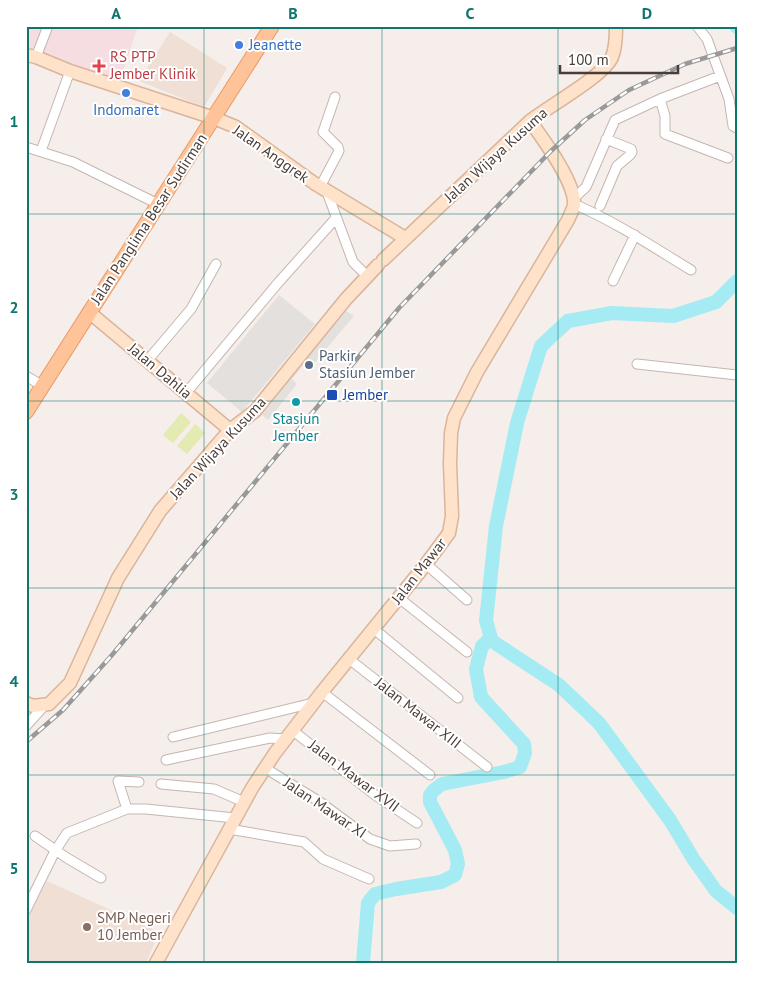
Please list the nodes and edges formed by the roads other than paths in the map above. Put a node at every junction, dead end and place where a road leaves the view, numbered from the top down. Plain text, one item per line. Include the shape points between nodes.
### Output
1 (48, 26) edge
2 (272, 26) edge
3 (616, 26) edge
4 (697, 26) edge
5 (31, 56) edge
6 (70, 71) junction
7 (720, 76) junction
8 (335, 97) dead end
9 (660, 99) junction
10 (214, 118) junction
11 (530, 121) junction
12 (737, 128) edge
13 (606, 139) junction
14 (26, 147) edge
15 (41, 151) junction
16 (728, 158) dead end
17 (324, 189) junction
18 (574, 202) junction
19 (158, 204) junction
20 (600, 206) dead end
21 (336, 218) junction
22 (635, 235) junction
23 (405, 238) junction
24 (216, 264) dead end
25 (692, 270) dead end
26 (367, 276) junction
27 (613, 281) dead end
28 (89, 312) junction
29 (147, 361) junction
30 (637, 364) dead end
31 (737, 375) edge
32 (26, 376) edge
33 (43, 386) junction
34 (186, 393) junction
35 (26, 412) edge
36 (230, 430) junction
37 (426, 564) junction
38 (399, 598) junction
39 (467, 600) dead end
40 (374, 629) junction
41 (467, 652) dead end
42 (349, 660) junction
43 (322, 692) junction
44 (458, 698) dead end
45 (26, 703) edge
46 (313, 704) junction
47 (44, 706) junction
48 (26, 726) edge
49 (289, 735) junction
50 (173, 737) dead end
51 (166, 760) dead end
52 (265, 768) junction
53 (487, 768) dead end
54 (430, 775) dead end
55 (139, 782) dead end
56 (161, 784) dead end
57 (244, 802) junction
58 (126, 809) junction
59 (235, 818) junction
60 (417, 822) dead end
61 (229, 829) junction
62 (35, 836) dead end
63 (416, 844) dead end
64 (56, 850) junction
65 (101, 878) dead end
66 (368, 879) dead end
67 (26, 910) edge
68 (156, 963) edge

1 - 5 street
2 - 10 main road, Jalan Panglima Besar Sudirman
3 - 11 street, Jalan Wijaya Kusuma via 613,56 605,68
4 - 7 street via 707,40
5 - 6 street, Jalan Anggrek
6 - 10 street, Jalan Anggrek
6 - 15 street
7 - 9 street
7 - 12 street via 729,99 733,126
8 - 17 street via 323,132 339,151
9 - 13 street via 615,120
9 - 16 street via 665,116 665,134
10 - 17 street, Jalan Anggrek via 236,127
10 - 19 main road, Jalan Panglima Besar Sudirman
11 - 18 street via 561,165
11 - 23 street, Jalan Wijaya Kusuma
13 - 18 street via 586,187
13 - 20 street via 632,152 617,166
14 - 15 street
15 - 19 street via 72,162
17 - 21 street
17 - 23 street, Jalan Anggrek
18 - 22 street
18 - 37 street, Jalan Mawar via 568,220 477,372 454,418 450,433 452,516 449,533
19 - 28 main road, Jalan Panglima Besar Sudirman
21 - 26 street via 353,262
21 - 34 street
22 - 25 street
22 - 27 street
23 - 26 street, Jalan Wijaya Kusuma
24 - 29 street via 191,309
26 - 36 street, Jalan Wijaya Kusuma via 255,411
28 - 29 street, Jalan Dahlia
28 - 33 main road, Jalan Panglima Besar Sudirman
29 - 34 street, Jalan Dahlia
30 - 31 street
32 - 33 street
33 - 35 main road, Jalan Panglima Besar Sudirman
34 - 36 street, Jalan Dahlia
36 - 47 street, Jalan Wijaya Kusuma via 160,511 118,578 70,683
37 - 38 street, Jalan Mawar
37 - 39 street
38 - 40 street, Jalan Mawar
38 - 41 street
40 - 42 street, Jalan Mawar
40 - 44 street
42 - 43 street, Jalan Mawar
42 - 53 street, Jalan Mawar XIII
43 - 46 street, Jalan Mawar
43 - 54 street
45 - 47 street
46 - 49 street, Jalan Mawar
46 - 50 street
47 - 48 street
49 - 51 street
49 - 52 street, Jalan Mawar
49 - 60 street, Jalan Mawar XVII
52 - 57 street, Jalan Mawar
52 - 63 street, Jalan Mawar XI via 320,802 370,839 390,846
55 - 58 street via 118,781
56 - 57 street via 214,789
57 - 59 street, Jalan Mawar
58 - 59 street
58 - 64 street via 67,833
59 - 61 street, Jalan Mawar
61 - 66 street via 304,842 324,859
61 - 68 street, Jalan Mawar
62 - 64 street
64 - 65 street
64 - 67 street

